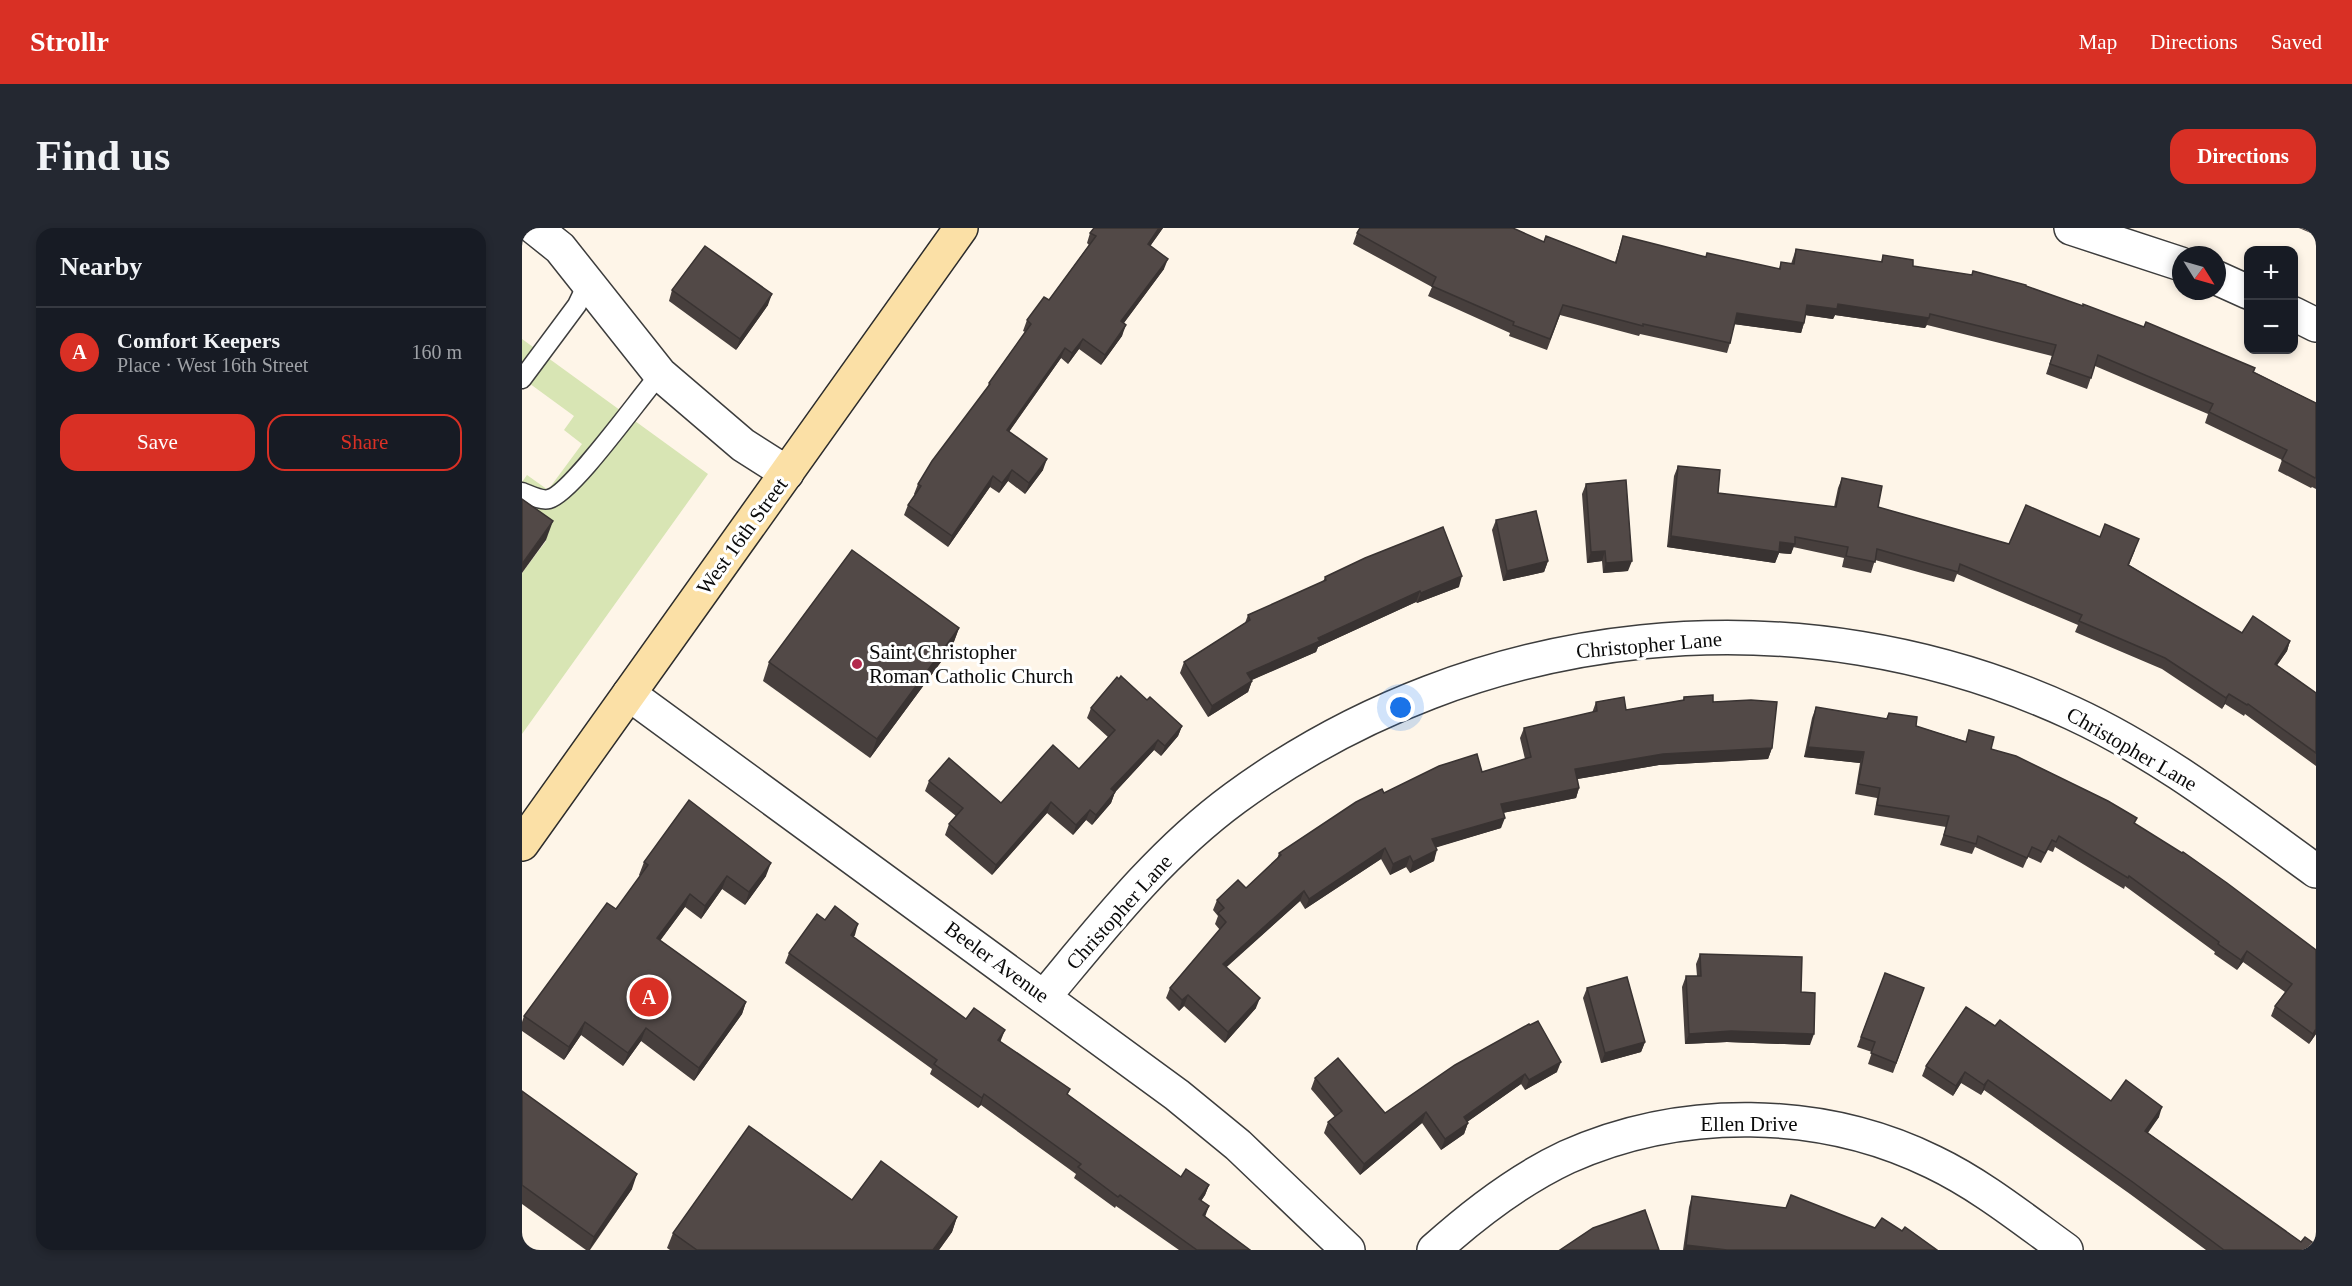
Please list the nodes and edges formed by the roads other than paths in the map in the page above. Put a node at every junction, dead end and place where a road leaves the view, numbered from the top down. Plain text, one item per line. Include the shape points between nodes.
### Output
1 (536, 228) edge
2 (961, 228) edge
3 (2071, 228) edge
4 (2172, 261) edge
5 (2226, 282) edge
6 (587, 284) junction
7 (2244, 290) edge
8 (2298, 316) edge
9 (2316, 325) edge
10 (660, 374) junction
11 (522, 379) edge
12 (787, 473) junction
13 (522, 492) edge
14 (629, 694) junction
15 (522, 844) edge
16 (2316, 871) edge
17 (1044, 998) junction
18 (1348, 1250) edge
19 (1434, 1250) edge
20 (2066, 1250) edge

1 - 6 street via 560,248
2 - 12 street, West 16th Street
3 - 4 street
5 - 7 street
6 - 10 street
6 - 11 lane via 577,305
8 - 9 street
10 - 12 street via 743,445
10 - 13 lane via 559,495 545,501
12 - 14 street, West 16th Street
14 - 15 street, West 16th Street
14 - 17 street, Beeler Avenue
16 - 17 street, Christopher Lane via 2149,754 2075,714 2017,690 1942,666 1850,647 1769,638 1675,639 1579,650 1472,676 1369,718 1286,763 1231,801 1167,855 1110,916
17 - 18 street, Beeler Avenue via 1203,1116
19 - 20 street, Ellen Drive via 1485,1206 1568,1157 1645,1132 1691,1123 1738,1120 1818,1125 1911,1152 1971,1183

